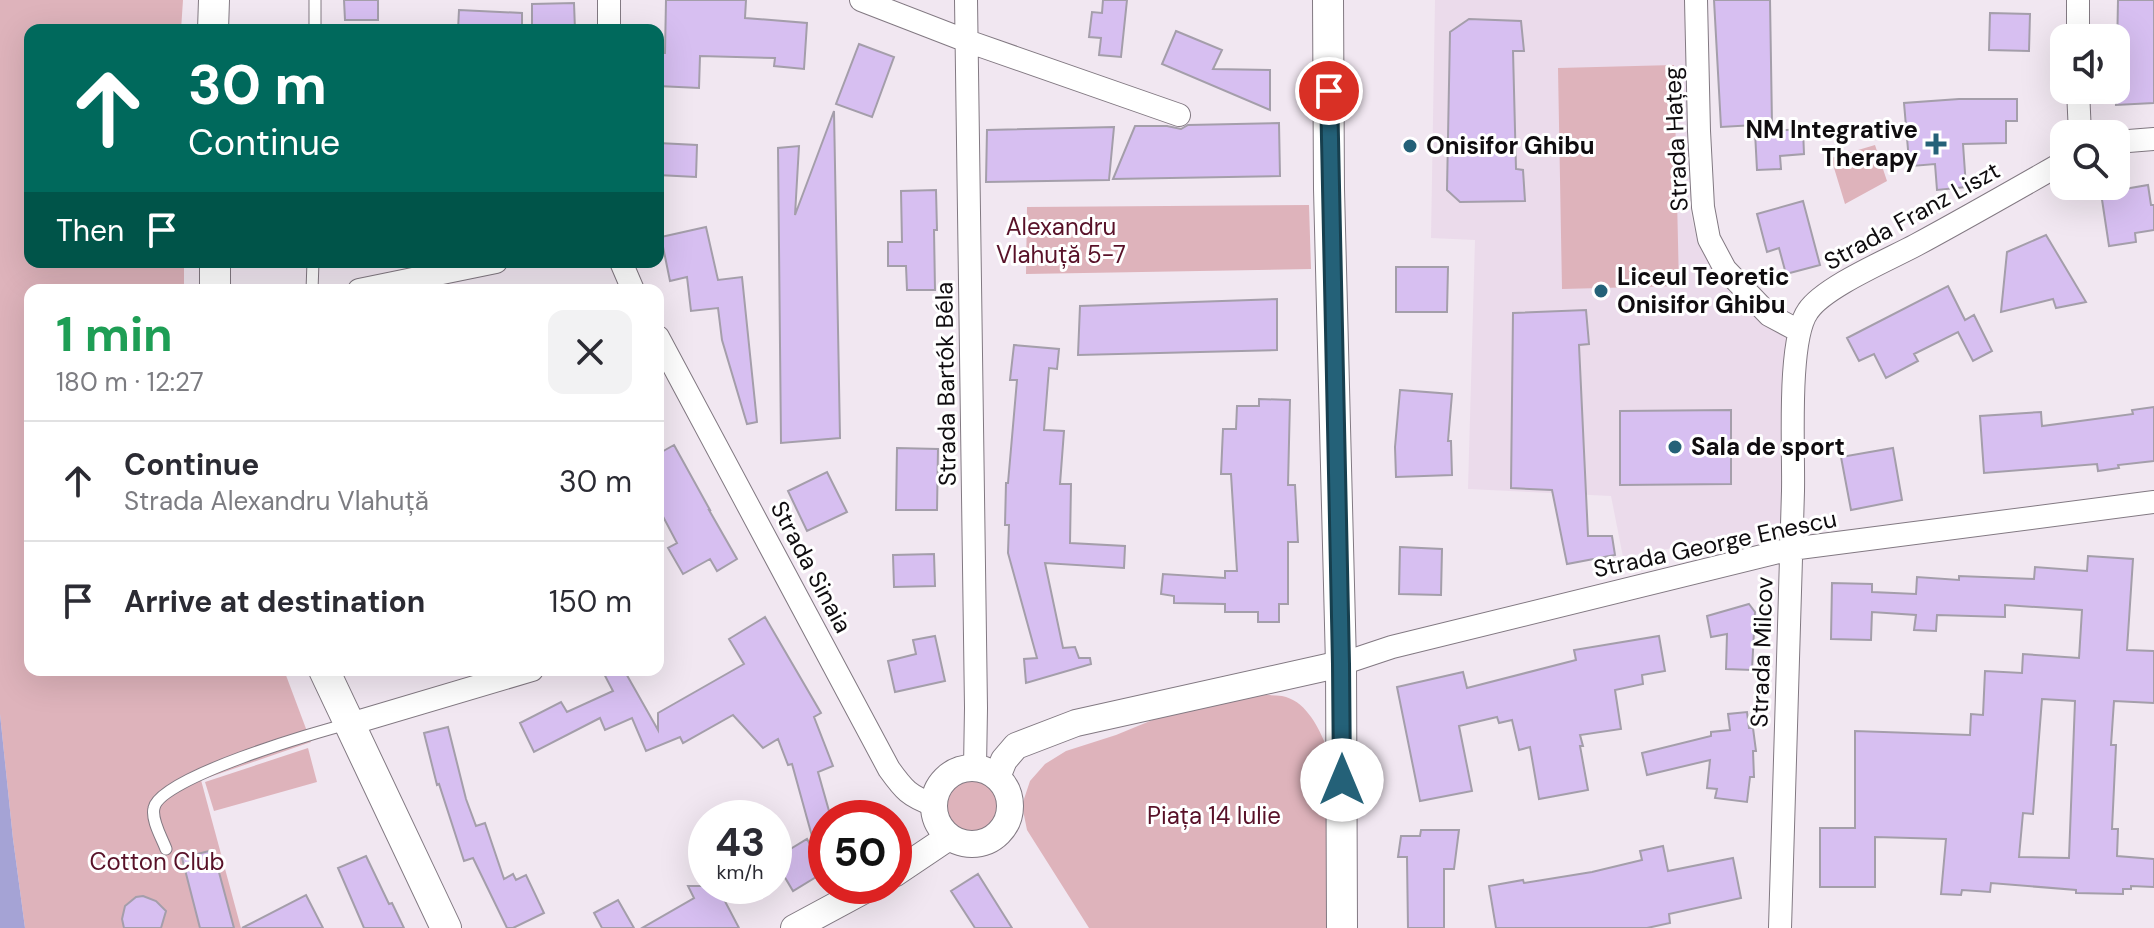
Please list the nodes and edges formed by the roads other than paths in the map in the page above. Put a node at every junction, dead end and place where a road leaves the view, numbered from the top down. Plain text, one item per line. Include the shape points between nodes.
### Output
1 (214, 0) edge
2 (315, 0) edge
3 (609, 0) edge
4 (861, 0) edge
5 (966, 0) edge
6 (1328, 0) edge
7 (1696, 0) edge
8 (2078, 0) edge
9 (213, 24) edge
10 (315, 24) edge
11 (609, 24) edge
12 (2078, 24) edge
13 (967, 41) junction
14 (1179, 115) dead end
15 (2154, 139) edge
16 (2130, 141) edge
17 (2050, 170) edge
18 (467, 268) edge
19 (388, 284) edge
20 (1799, 331) junction
21 (664, 348) edge
22 (2154, 502) edge
23 (1791, 549) junction
24 (1341, 664) junction
25 (327, 676) edge
26 (512, 676) edge
27 (350, 724) junction
28 (986, 772) junction
29 (934, 805) junction
30 (949, 837) junction
31 (166, 849) dead end
32 (912, 862) edge
33 (839, 904) edge
34 (446, 928) edge
35 (794, 928) edge
36 (1342, 928) edge
37 (1780, 928) edge

1 - 9 main road
2 - 10 lane
3 - 11 street
4 - 13 street
5 - 13 street, Strada Bartók Béla
6 - 24 main road
7 - 20 street, Strada Hațeg via 1703,207 1709,239 1725,269 1769,315
8 - 12 street
13 - 14 street
13 - 28 street, Strada Bartók Béla via 976,708
15 - 16 street
17 - 20 street, Strada Franz Liszt via 1828,292 1807,312
18 - 19 street
20 - 23 street, Strada Milcov
21 - 29 street, Strada Sinaia via 889,769 905,791
22 - 23 street, Strada George Enescu
23 - 24 street, Strada George Enescu
23 - 37 street, Strada Milcov
24 - 28 street via 1076,723 1016,746
24 - 36 main road
25 - 27 main road
26 - 27 street
27 - 31 lane via 309,734 168,791 153,813
27 - 34 main road
28 - 29 street via 963,769 952,774
28 - 30 street via 1005,786 1008,820 983,843 971,845
29 - 30 street
30 - 32 street
33 - 35 street

